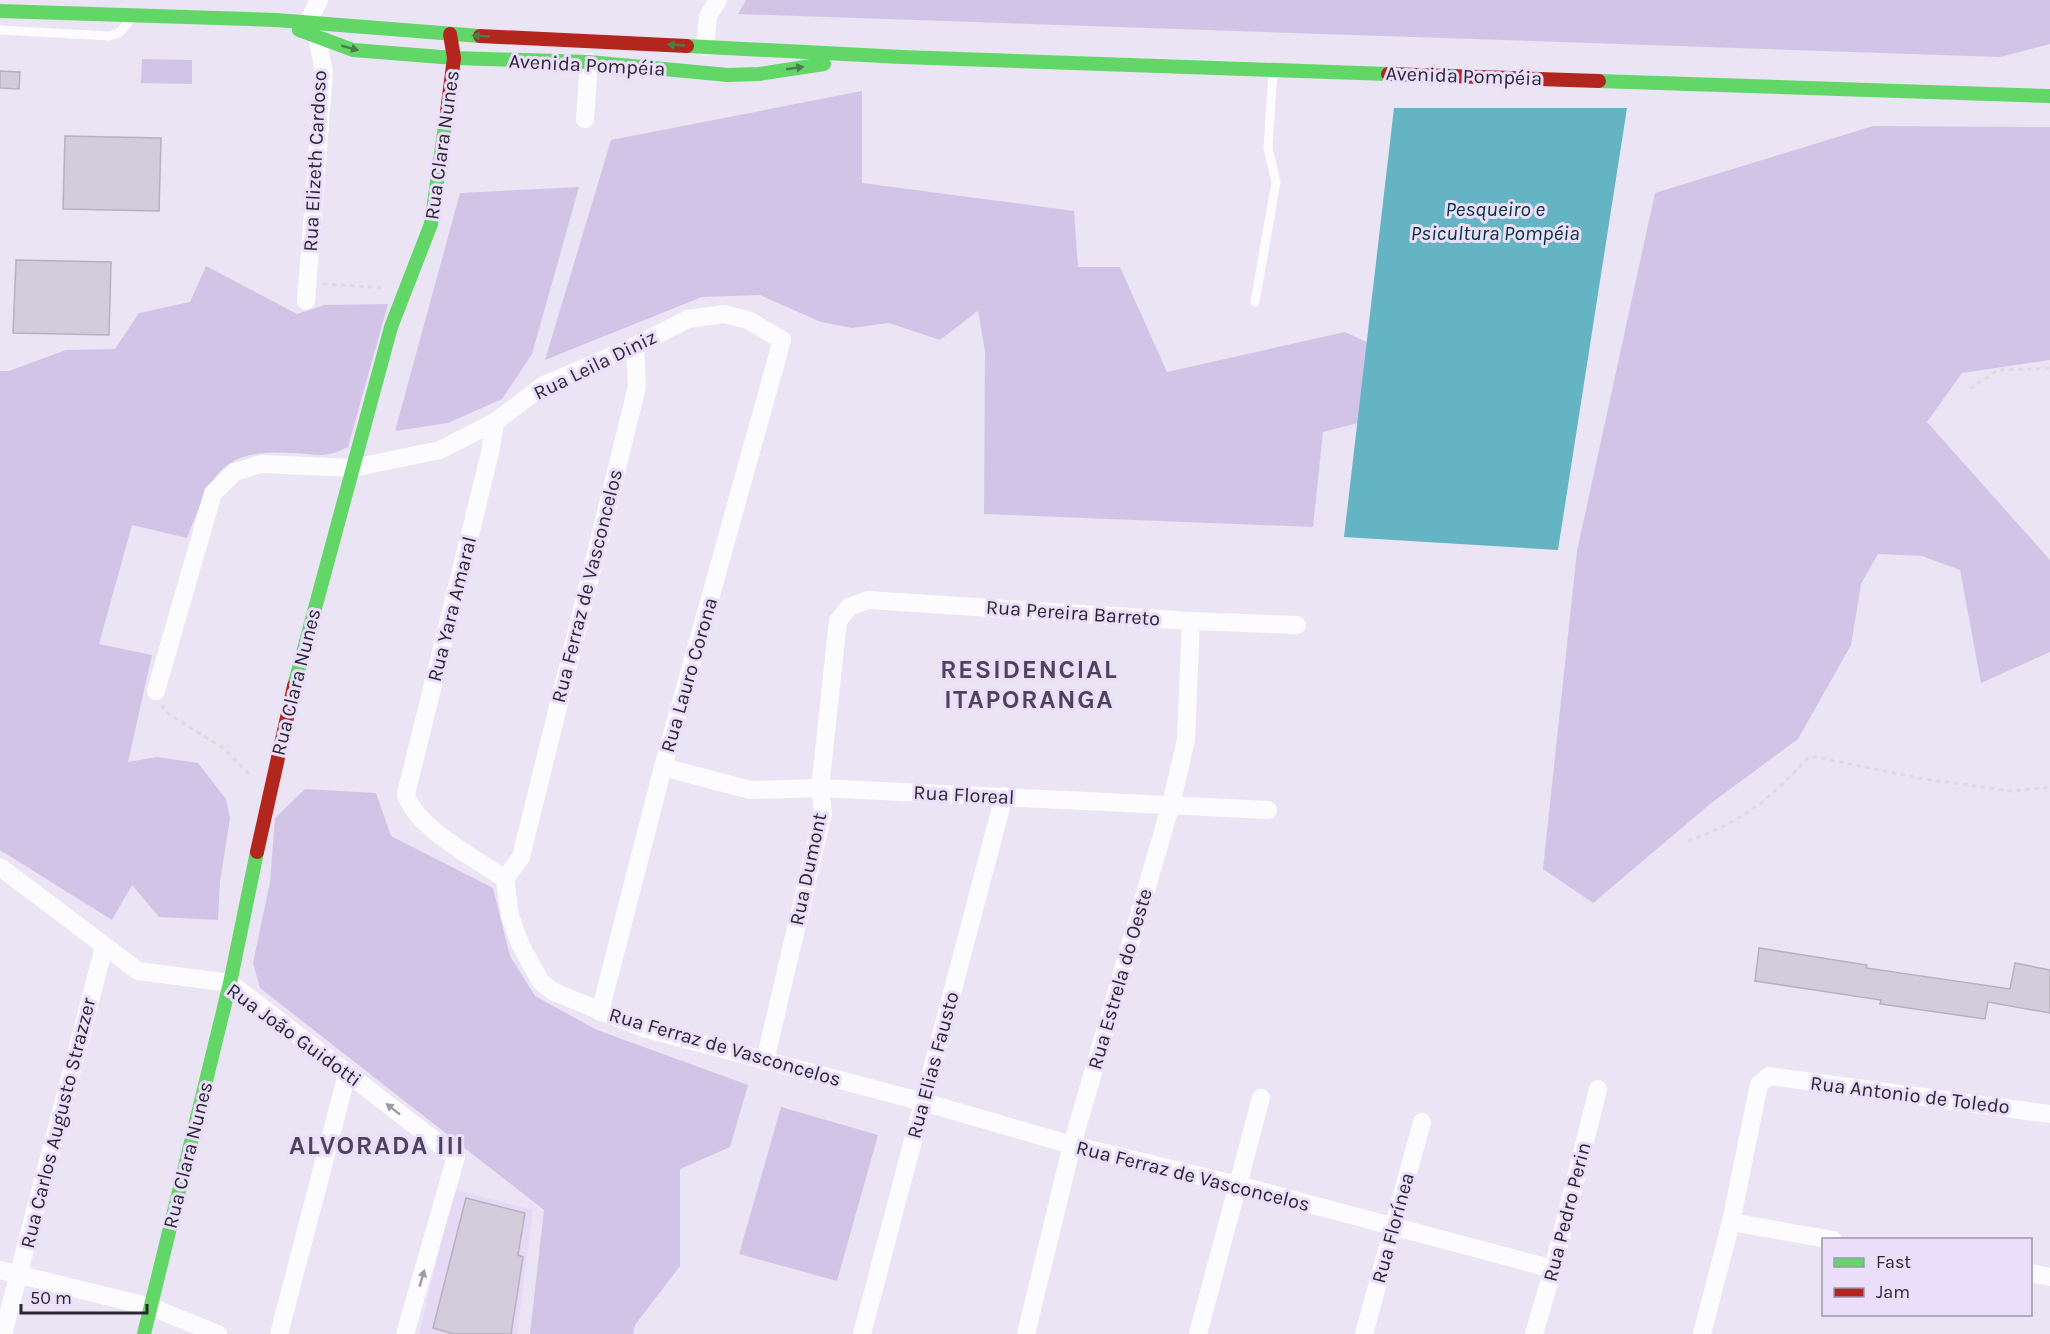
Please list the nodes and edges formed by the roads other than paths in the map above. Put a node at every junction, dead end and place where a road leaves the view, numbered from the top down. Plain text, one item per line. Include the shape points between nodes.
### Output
1 (318, 0) edge
2 (718, 0) edge
3 (4, 7) edge
4 (134, 15) junction
5 (0, 30) edge
6 (313, 30) junction
7 (450, 34) junction
8 (705, 47) junction
9 (902, 57) junction
10 (454, 58) junction
11 (592, 62) junction
12 (1273, 69) junction
13 (759, 74) junction
14 (2050, 88) edge
15 (2026, 95) junction
16 (2050, 96) edge
17 (585, 119) dead end
18 (307, 292) road end
19 (1255, 302) dead end
20 (782, 340) joint
21 (634, 346) junction
22 (495, 422) junction
23 (353, 468) junction
24 (849, 607) joint
25 (1191, 621) junction
26 (1297, 625) dead end
27 (156, 691) road end
28 (663, 767) junction
29 (820, 788) junction
30 (1004, 796) junction
31 (1172, 804) junction
32 (1268, 810) dead end
33 (2, 874) edge
34 (505, 879) junction
35 (104, 947) junction
36 (230, 983) junction
37 (600, 1012) junction
38 (765, 1061) junction
39 (347, 1074) junction
40 (1598, 1089) dead end
41 (1261, 1098) dead end
42 (923, 1102) junction
43 (2050, 1114) edge
44 (1422, 1122) dead end
45 (1072, 1146) junction
46 (1238, 1185) junction
47 (1731, 1222) junction
48 (1394, 1227) junction
49 (1827, 1238) edge
50 (1553, 1269) junction
51 (0, 1270) edge
52 (2032, 1273) edge
53 (19, 1275) junction
54 (2050, 1277) edge
55 (151, 1307) junction
56 (3, 1334) edge
57 (144, 1334) edge
58 (218, 1334) edge
59 (279, 1334) edge
60 (405, 1334) edge
61 (862, 1334) edge
62 (1026, 1334) edge
63 (1198, 1334) edge
64 (1364, 1334) edge
65 (1534, 1334) edge
66 (1702, 1334) edge

1 - 6 street
2 - 8 street via 708,16
3 - 4 main road, Avenida Pompéia
4 - 5 lane via 125,27 109,36
4 - 6 main road, Avenida Pompéia via 276,20
6 - 7 main road, Avenida Pompéia
6 -> 10 main road, Avenida Pompéia via 353,50
6 - 18 street, Rua Elizeth Cardoso via 324,72
8 -> 7 main road, Avenida Pompéia
7 - 10 main road, Rua Clara Nunes
8 - 9 main road, Avenida Pompéia
8 - 11 main road via 689,60
8 - 13 main road via 728,69
9 - 12 main road, Avenida Pompéia
13 -> 9 main road, Avenida Pompéia
10 - 11 main road, Avenida Pompéia
10 - 23 main road, Rua Clara Nunes via 431,224 391,327
11 - 13 main road, Avenida Pompéia via 728,75
11 - 17 street
12 - 15 main road, Avenida Pompéia
12 - 19 lane via 1268,148 1276,182
14 - 15 main road, Avenida Pompéia
15 - 16 main road, Avenida Pompéia
20 - 21 street, Rua Leila Diniz via 747,320 724,314 688,319
20 - 28 street, Rua Lauro Corona
21 - 22 street, Rua Leila Diniz via 544,385
21 - 34 street, Rua Ferraz de Vasconcelos via 637,387 521,857
22 - 23 street, Rua Leila Diniz via 440,450
22 - 34 street, Rua Yara Amaral via 488,465 406,794 409,806 423,822
23 - 27 street, Rua Leila Diniz via 261,464 235,472 213,493
23 - 36 main road, Rua Clara Nunes via 305,639
24 - 25 street, Rua Pereira Barreto via 868,600
24 - 29 street, Rua Dumont via 838,621
25 - 26 street, Rua Pereira Barreto
25 - 31 street, Rua Estrela do Oeste via 1185,740
28 - 29 street, Rua Floreal via 750,790
28 - 37 street, Rua Lauro Corona
29 - 30 street, Rua Floreal
29 - 38 street, Rua Dumont via 823,813
30 - 31 street, Rua Floreal
30 - 42 street, Rua Elias Fausto
31 - 32 street, Rua Floreal
31 - 45 street, Rua Estrela do Oeste
33 - 35 street, Rua João Guidotti
34 - 37 street, Rua Ferraz de Vasconcelos via 510,916 541,981 554,992
35 - 36 street, Rua João Guidotti via 138,971
35 - 53 street, Rua Carlos Augusto Strazzer
36 - 39 street, Rua João Guidotti
36 - 55 main road, Rua Clara Nunes
37 - 38 street, Rua Ferraz de Vasconcelos via 643,1028
38 - 42 street, Rua Ferraz de Vasconcelos
39 - 59 street
60 -> 39 street, Rua João Guidotti via 456,1157
40 - 50 street, Rua Pedro Perin
41 - 46 street
42 - 45 street, Rua Ferraz de Vasconcelos
42 - 61 street, Rua Elias Fausto
43 - 47 street, Rua Antonio de Toledo via 1769,1077 1759,1084
44 - 48 street, Rua Florínea
45 - 46 street, Rua Ferraz de Vasconcelos
45 - 62 street, Rua Estrela do Oeste
46 - 48 street, Rua Ferraz de Vasconcelos
46 - 63 street
47 - 49 street
47 - 66 street
48 - 50 street, Rua Ferraz de Vasconcelos
48 - 64 street, Rua Florínea
50 - 65 street, Rua Pedro Perin
51 - 53 street
52 - 54 street
53 - 55 street
53 - 56 street, Rua Carlos Augusto Strazzer
55 - 57 main road, Rua Clara Nunes
55 - 58 street

